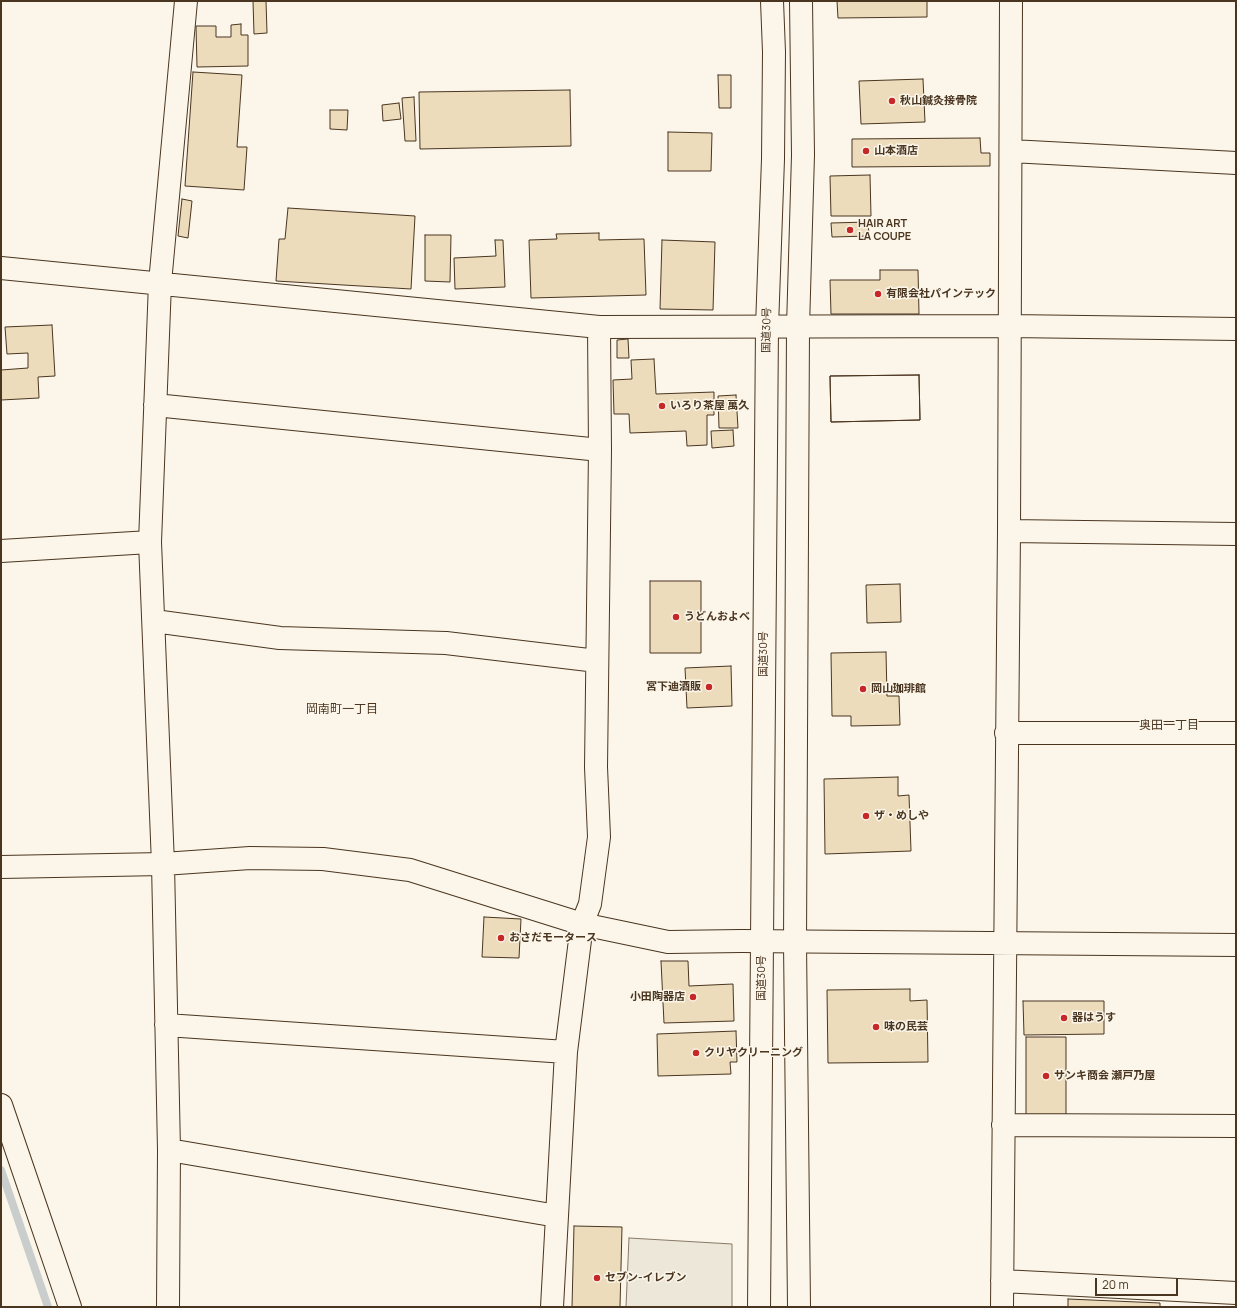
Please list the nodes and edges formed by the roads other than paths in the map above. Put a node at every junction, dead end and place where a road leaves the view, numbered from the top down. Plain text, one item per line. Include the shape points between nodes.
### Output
1 (186, 1) edge
2 (772, 1) edge
3 (801, 1) edge
4 (1011, 1) edge
5 (1011, 151) junction
6 (1236, 163) edge
7 (1, 268) edge
8 (160, 283) junction
9 (1010, 326) junction
10 (599, 327) junction
11 (766, 327) junction
12 (798, 327) junction
13 (1236, 329) edge
14 (155, 405) junction
15 (600, 450) junction
16 (1009, 531) junction
17 (1236, 534) edge
18 (150, 542) junction
19 (1, 551) edge
20 (154, 621) junction
21 (597, 661) junction
22 (1006, 733) junction
23 (1236, 733) edge
24 (163, 864) junction
25 (1, 867) edge
26 (582, 924) junction
27 (762, 942) junction
28 (795, 943) junction
29 (1005, 943) junction
30 (1236, 945) edge
31 (166, 1025) junction
32 (566, 1052) junction
33 (1, 1105) edge
34 (1003, 1125) junction
35 (1236, 1126) edge
36 (169, 1150) junction
37 (557, 1216) junction
38 (1002, 1281) junction
39 (1236, 1293) edge
40 (70, 1307) edge
41 (168, 1307) edge
42 (552, 1307) edge
43 (759, 1307) edge
44 (799, 1307) edge
45 (1002, 1307) edge

1 - 8 main road
2 - 11 main road, 国道30号 via 773,159
3 - 12 main road via 803,155
4 - 5 main road
5 - 6 main road
5 - 9 main road
7 - 8 main road
8 - 10 main road
8 - 14 main road
9 - 12 main road
9 - 13 main road
9 - 16 main road
10 - 11 main road
10 - 15 main road
11 - 12 main road
11 - 27 main road, 国道30号
12 - 28 main road
14 - 15 main road
14 - 18 main road
15 - 21 main road
16 - 17 main road
16 - 22 main road
18 - 19 main road
18 - 20 main road
20 - 21 main road via 280,638 446,643
20 - 24 main road
21 - 26 main road via 596,767 599,837 590,904
22 - 23 main road
22 - 29 main road
24 - 25 main road
24 - 26 main road via 250,858 323,859 410,870
24 - 31 main road
26 - 27 main road via 668,942
26 - 32 main road
27 - 28 main road
27 - 43 main road, 国道30号
28 - 29 main road
28 - 44 main road
29 - 30 main road
29 - 34 main road
31 - 32 main road
31 - 36 main road
32 - 37 main road
33 - 40 main road
34 - 35 main road
34 - 38 main road
36 - 37 main road
36 - 41 main road
37 - 42 main road
38 - 39 main road
38 - 45 main road

